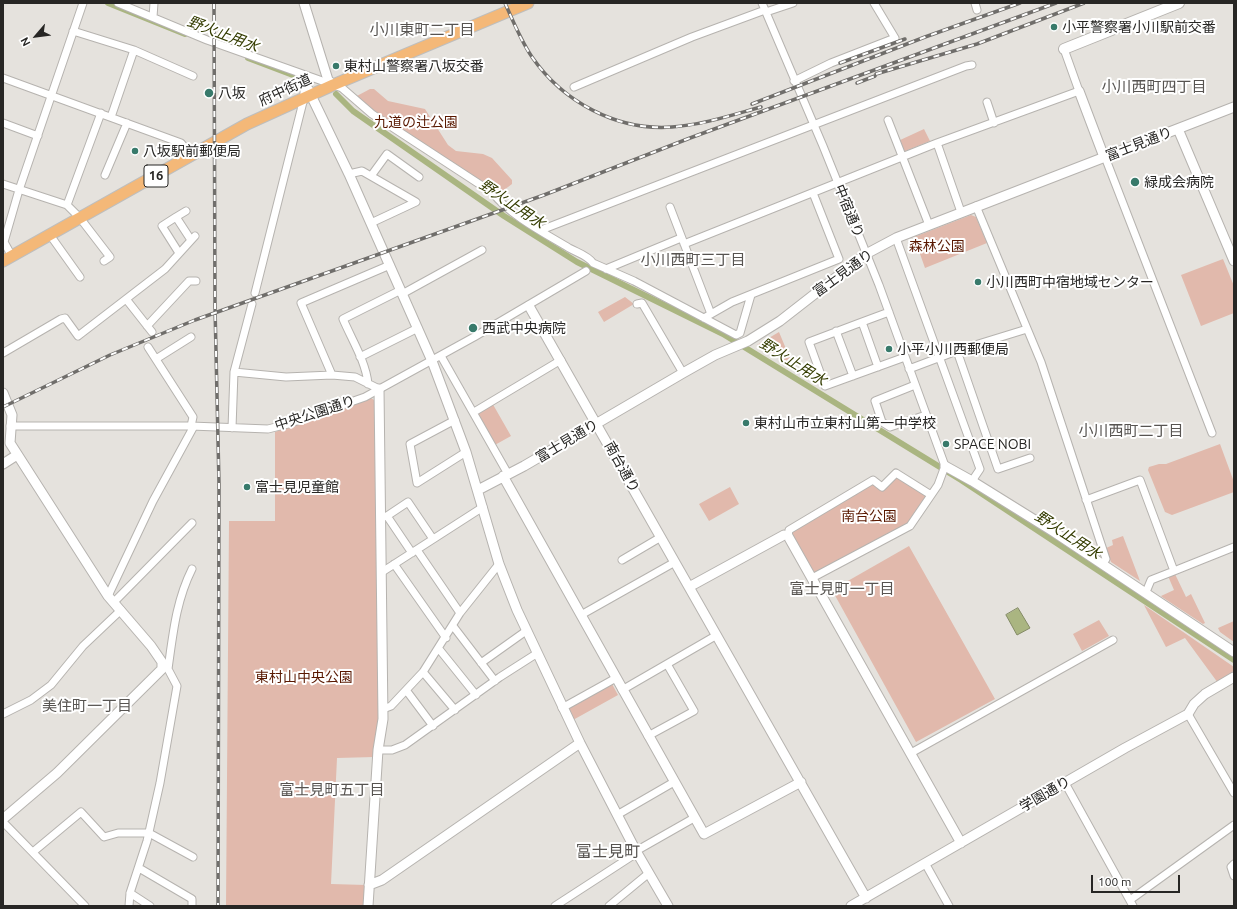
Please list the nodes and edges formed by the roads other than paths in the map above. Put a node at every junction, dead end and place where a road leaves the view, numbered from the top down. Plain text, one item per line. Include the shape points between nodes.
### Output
1 (83, 3) edge
2 (118, 3) edge
3 (154, 3) edge
4 (304, 3) edge
5 (510, 3) edge
6 (528, 3) edge
7 (793, 3) edge
8 (874, 3) edge
9 (1179, 3) edge
10 (764, 8) edge
11 (153, 18) junction
12 (73, 31) junction
13 (1064, 49) joint
14 (134, 50) junction
15 (972, 65) dead end
16 (193, 76) dead end
17 (3, 78) edge
18 (794, 81) junction
19 (328, 82) junction
20 (574, 87) dead end
21 (1079, 91) junction
22 (307, 93) junction
23 (52, 96) junction
24 (986, 102) dead end
25 (1234, 107) edge
26 (101, 113) junction
27 (111, 117) junction
28 (888, 120) dead end
29 (3, 123) edge
30 (127, 123) junction
31 (994, 123) junction
32 (814, 124) junction
33 (1178, 129) junction
34 (38, 136) junction
35 (937, 143) junction
36 (190, 153) junction
37 (903, 157) junction
38 (1105, 157) junction
39 (349, 174) junction
40 (105, 175) dead end
41 (371, 176) junction
42 (419, 177) dead end
43 (838, 183) junction
44 (3, 184) edge
45 (19, 190) junction
46 (813, 193) junction
47 (976, 206) junction
48 (670, 207) dead end
49 (186, 211) dead end
50 (74, 212) junction
51 (961, 212) junction
52 (176, 217) junction
53 (371, 223) junction
54 (929, 225) junction
55 (541, 230) junction
56 (50, 234) junction
57 (896, 238) junction
58 (683, 241) junction
59 (482, 250) dead end
60 (6, 252) edge
61 (179, 253) junction
62 (866, 254) junction
63 (3, 261) edge
64 (104, 261) dead end
65 (1234, 261) edge
66 (390, 265) junction
67 (606, 269) junction
68 (586, 271) dead end
69 (80, 277) dead end
70 (196, 281) dead end
71 (402, 292) junction
72 (255, 293) dead end
73 (751, 295) junction
74 (126, 299) junction
75 (252, 304) dead end
76 (637, 304) dead end
77 (529, 306) junction
78 (888, 312) junction
79 (710, 314) junction
80 (704, 318) junction
81 (862, 322) junction
82 (147, 326) junction
83 (418, 328) junction
84 (1027, 329) junction
85 (152, 332) dead end
86 (836, 332) junction
87 (740, 333) junction
88 (191, 337) dead end
89 (744, 343) junction
90 (148, 347) dead end
91 (957, 351) junction
92 (3, 353) edge
93 (441, 356) junction
94 (360, 357) junction
95 (905, 357) junction
96 (939, 358) junction
97 (156, 359) junction
98 (561, 360) junction
99 (432, 361) junction
100 (878, 367) junction
101 (909, 369) junction
102 (234, 372) junction
103 (683, 373) junction
104 (332, 375) junction
105 (853, 376) junction
106 (368, 384) junction
107 (915, 385) junction
108 (380, 389) junction
109 (3, 393) edge
110 (474, 412) junction
111 (926, 415) junction
112 (455, 420) junction
113 (597, 423) junction
114 (10, 426) junction
115 (195, 426) junction
116 (232, 428) junction
117 (1212, 433) dead end
118 (466, 452) junction
119 (17, 455) junction
120 (1030, 458) dead end
121 (3, 464) edge
122 (944, 470) junction
123 (506, 475) junction
124 (972, 481) junction
125 (478, 490) junction
126 (931, 495) junction
127 (1086, 500) junction
128 (483, 507) junction
129 (384, 517) junction
130 (192, 523) dead end
131 (788, 536) junction
132 (662, 538) junction
133 (433, 539) junction
134 (1234, 547) edge
135 (414, 551) junction
136 (622, 560) dead end
137 (675, 562) junction
138 (394, 564) junction
139 (499, 564) junction
140 (1103, 564) junction
141 (192, 569) dead end
142 (1174, 571) junction
143 (382, 572) junction
144 (812, 578) junction
145 (689, 587) junction
146 (1146, 592) junction
147 (111, 599) junction
148 (121, 610) junction
149 (460, 614) junction
150 (581, 615) junction
151 (453, 626) junction
152 (526, 631) junction
153 (717, 635) junction
154 (446, 638) junction
155 (1113, 640) dead end
156 (439, 649) junction
157 (1234, 652) edge
158 (536, 654) junction
159 (481, 662) junction
160 (667, 664) junction
161 (165, 668) junction
162 (423, 672) junction
163 (1234, 677) edge
164 (616, 678) junction
165 (495, 681) junction
166 (406, 690) junction
167 (622, 690) junction
168 (476, 695) junction
169 (562, 708) junction
170 (383, 710) junction
171 (455, 710) junction
172 (3, 714) edge
173 (1188, 714) junction
174 (433, 726) junction
175 (648, 736) junction
176 (580, 743) junction
177 (378, 750) junction
178 (911, 754) junction
179 (674, 782) junction
180 (801, 782) junction
181 (1065, 783) junction
182 (1234, 793) edge
183 (617, 815) junction
184 (694, 818) junction
185 (3, 819) edge
186 (3, 822) edge
187 (1234, 825) edge
188 (149, 833) junction
189 (961, 843) junction
190 (636, 851) junction
191 (33, 852) junction
192 (193, 857) dead end
193 (925, 863) junction
194 (1234, 864) edge
195 (139, 868) junction
196 (649, 874) junction
197 (1234, 876) edge
198 (369, 885) junction
199 (130, 894) junction
200 (866, 898) junction
201 (1132, 903) edge
202 (85, 906) edge
203 (129, 906) edge
204 (150, 906) edge
205 (192, 906) edge
206 (368, 906) edge
207 (555, 906) edge
208 (609, 906) edge
209 (668, 906) edge
210 (851, 906) edge
211 (949, 906) edge

1 - 12 street
2 - 11 street
3 - 11 street
4 - 19 street
5 - 19 main road, 府中街道 / 16
6 - 19 main road, 府中街道 / 16
7 - 10 street
8 - 18 street via 895,38 831,63
9 - 13 main road
10 - 18 street, 中宿通り
10 - 20 street
11 - 19 street via 206,40
12 - 14 street
12 - 23 street
13 - 21 street
14 - 16 street
14 - 27 street
15 - 32 street
17 - 23 street
18 - 32 street, 中宿通り
19 - 22 main road, 府中街道 / 16
19 - 55 street via 342,88 372,114 493,194 514,214
21 - 31 street
21 - 38 street
22 - 36 main road, 府中街道 / 16
22 - 39 street
22 - 72 street
23 - 26 street
23 - 34 street
24 - 31 street
25 - 33 street, 富士見通り
26 - 27 street
26 - 50 street
27 - 30 street
28 - 37 street
29 - 34 street
30 - 36 street via 181,143
30 - 40 street
31 - 35 street
32 - 43 street, 中宿通り
32 - 55 street
33 - 38 street, 富士見通り
33 - 65 street
34 - 45 street
35 - 37 street
35 - 51 street
36 - 50 main road, 府中街道 / 16
37 - 43 street
37 - 54 street
38 - 47 street, 富士見通り
38 - 117 street
39 - 41 street via 362,170
39 - 53 street
41 - 42 street via 387,154
41 - 53 street via 416,202
43 - 46 street
43 - 62 street, 中宿通り
44 - 45 street
45 - 50 street
45 - 60 street via 4,242
46 - 58 street
46 - 73 street via 839,259
47 - 51 street, 富士見通り
47 - 84 street
48 - 58 street
49 - 52 street
50 - 56 main road, 府中街道 / 16
50 - 60 main road, 府中街道 / 16
50 - 64 street via 110,257
51 - 54 street, 富士見通り
52 - 61 street via 193,238
52 - 61 street via 162,226
53 - 66 street
54 - 57 street, 富士見通り
55 - 67 street
56 - 63 main road, 府中街道 / 16
56 - 69 street
57 - 62 street, 富士見通り
57 - 96 street
58 - 67 street
58 - 79 street
59 - 71 street
61 - 74 street via 165,269
62 - 78 street, 中宿通り
62 - 89 street, 富士見通り via 780,321
66 - 71 street
66 - 104 street via 301,303
67 - 80 street
68 - 77 street, 中央公園通り
70 - 82 street via 189,281
71 - 83 street
71 - 94 street via 342,319
73 - 79 street
73 - 87 street
74 - 82 street
74 - 92 street via 78,336 65,318 61,318
75 - 102 street
76 - 103 street via 642,303
77 - 93 street, 中央公園通り
77 - 98 street, 南台通り
78 - 81 street
78 - 95 street, 中宿通り
79 - 80 street
80 - 87 street via 736,334
81 - 86 street
81 - 100 street
82 - 85 street
83 - 94 street
83 - 99 street
84 - 91 street
84 - 127 street via 1042,362
86 - 105 street
86 - 105 street via 809,342 825,386
87 - 89 street
88 - 97 street
89 - 103 street, 富士見通り via 715,355
90 - 97 street
91 - 96 street
91 - 120 street via 998,469
93 - 99 street, 中央公園通り
93 - 110 street
94 - 106 street
95 - 100 street
95 - 101 street, 中宿通り
96 - 101 street
96 - 124 street via 980,469
97 - 115 street
98 - 110 street
98 - 113 street, 南台通り
99 - 108 street, 中央公園通り
99 - 112 street
100 - 105 street
101 - 107 street, 中宿通り
102 - 104 street via 286,377
102 - 116 street
103 - 113 street, 富士見通り
104 - 106 street via 355,377
106 - 108 street
107 - 111 street, 中宿通り
107 - 111 street via 874,401 882,422 890,427
108 - 116 street, 中央公園通り via 365,397 288,424 268,429
108 - 129 street
109 - 114 street via 11,410
110 - 123 street
111 - 122 street, 中宿通り
112 - 118 street
112 - 118 street via 410,444 417,483
113 - 123 street, 富士見通り
113 - 132 street, 南台通り
114 - 115 street, 中央公園通り
114 - 119 street via 9,439
115 - 116 street, 中央公園通り
115 - 147 street via 153,501
118 - 125 street
119 - 121 street
119 - 147 street
122 - 124 street
122 - 126 street
123 - 125 street, 富士見通り
123 - 150 street
124 - 140 street
125 - 128 street
126 - 131 street via 896,473 882,487 874,480 790,530
126 - 144 street via 910,526
127 - 140 street via 1106,558
127 - 142 street via 1140,480
128 - 133 street
128 - 139 street
129 - 133 street via 408,502
129 - 135 street
129 - 143 street
130 - 147 street
131 - 144 street
131 - 145 street via 784,535
132 - 136 street
132 - 137 street, 南台通り
133 - 135 street
134 - 142 street
135 - 138 street
135 - 149 street
137 - 145 street, 南台通り
137 - 150 street
138 - 143 street
138 - 154 street
139 - 149 street
139 - 152 street
140 - 146 street
141 - 161 street via 180,594
142 - 146 street via 1151,580
143 - 170 street
144 - 178 street
145 - 153 street, 南台通り
146 - 157 street
147 - 148 street
148 - 161 street via 151,646
148 - 172 street via 82,646 51,685 31,700
149 - 151 street
150 - 164 street
151 - 154 street
151 - 159 street
152 - 158 street
152 - 159 street
153 - 160 street
153 - 180 street, 南台通り
154 - 156 street
155 - 178 street
156 - 162 street
156 - 168 street
158 - 165 street
158 - 169 street
159 - 165 street
160 - 167 street
160 - 175 street via 694,711
161 - 185 street via 57,773
161 - 188 street via 177,686
162 - 166 street
162 - 171 street
163 - 173 street, 学園通り via 1205,694
164 - 167 street
164 - 169 street
165 - 168 street
166 - 170 street via 391,706
166 - 174 street
167 - 175 street
168 - 171 street
169 - 176 street
170 - 177 street
171 - 174 street
173 - 181 street, 学園通り
173 - 182 street
174 - 177 street via 405,745 392,750
175 - 179 street
176 - 183 street
176 - 198 street via 382,880
177 - 198 street
178 - 189 street
179 - 183 street
179 - 184 street
180 - 184 street via 708,833 704,834
180 - 200 street, 南台通り
181 - 189 street, 学園通り
181 - 201 street
183 - 190 street
184 - 190 street
186 - 191 street
187 - 201 street
188 - 191 street via 118,833 104,837 81,812
188 - 192 street
188 - 195 street
189 - 193 street, 学園通り
190 - 196 street
190 - 207 street
191 - 202 street
193 - 200 street, 学園通り
193 - 211 street
194 - 197 street via 1231,867
195 - 199 street
195 - 205 street via 192,899
196 - 208 street
196 - 209 street
198 - 206 street
199 - 203 street
199 - 204 street
200 - 210 street, 学園通り

